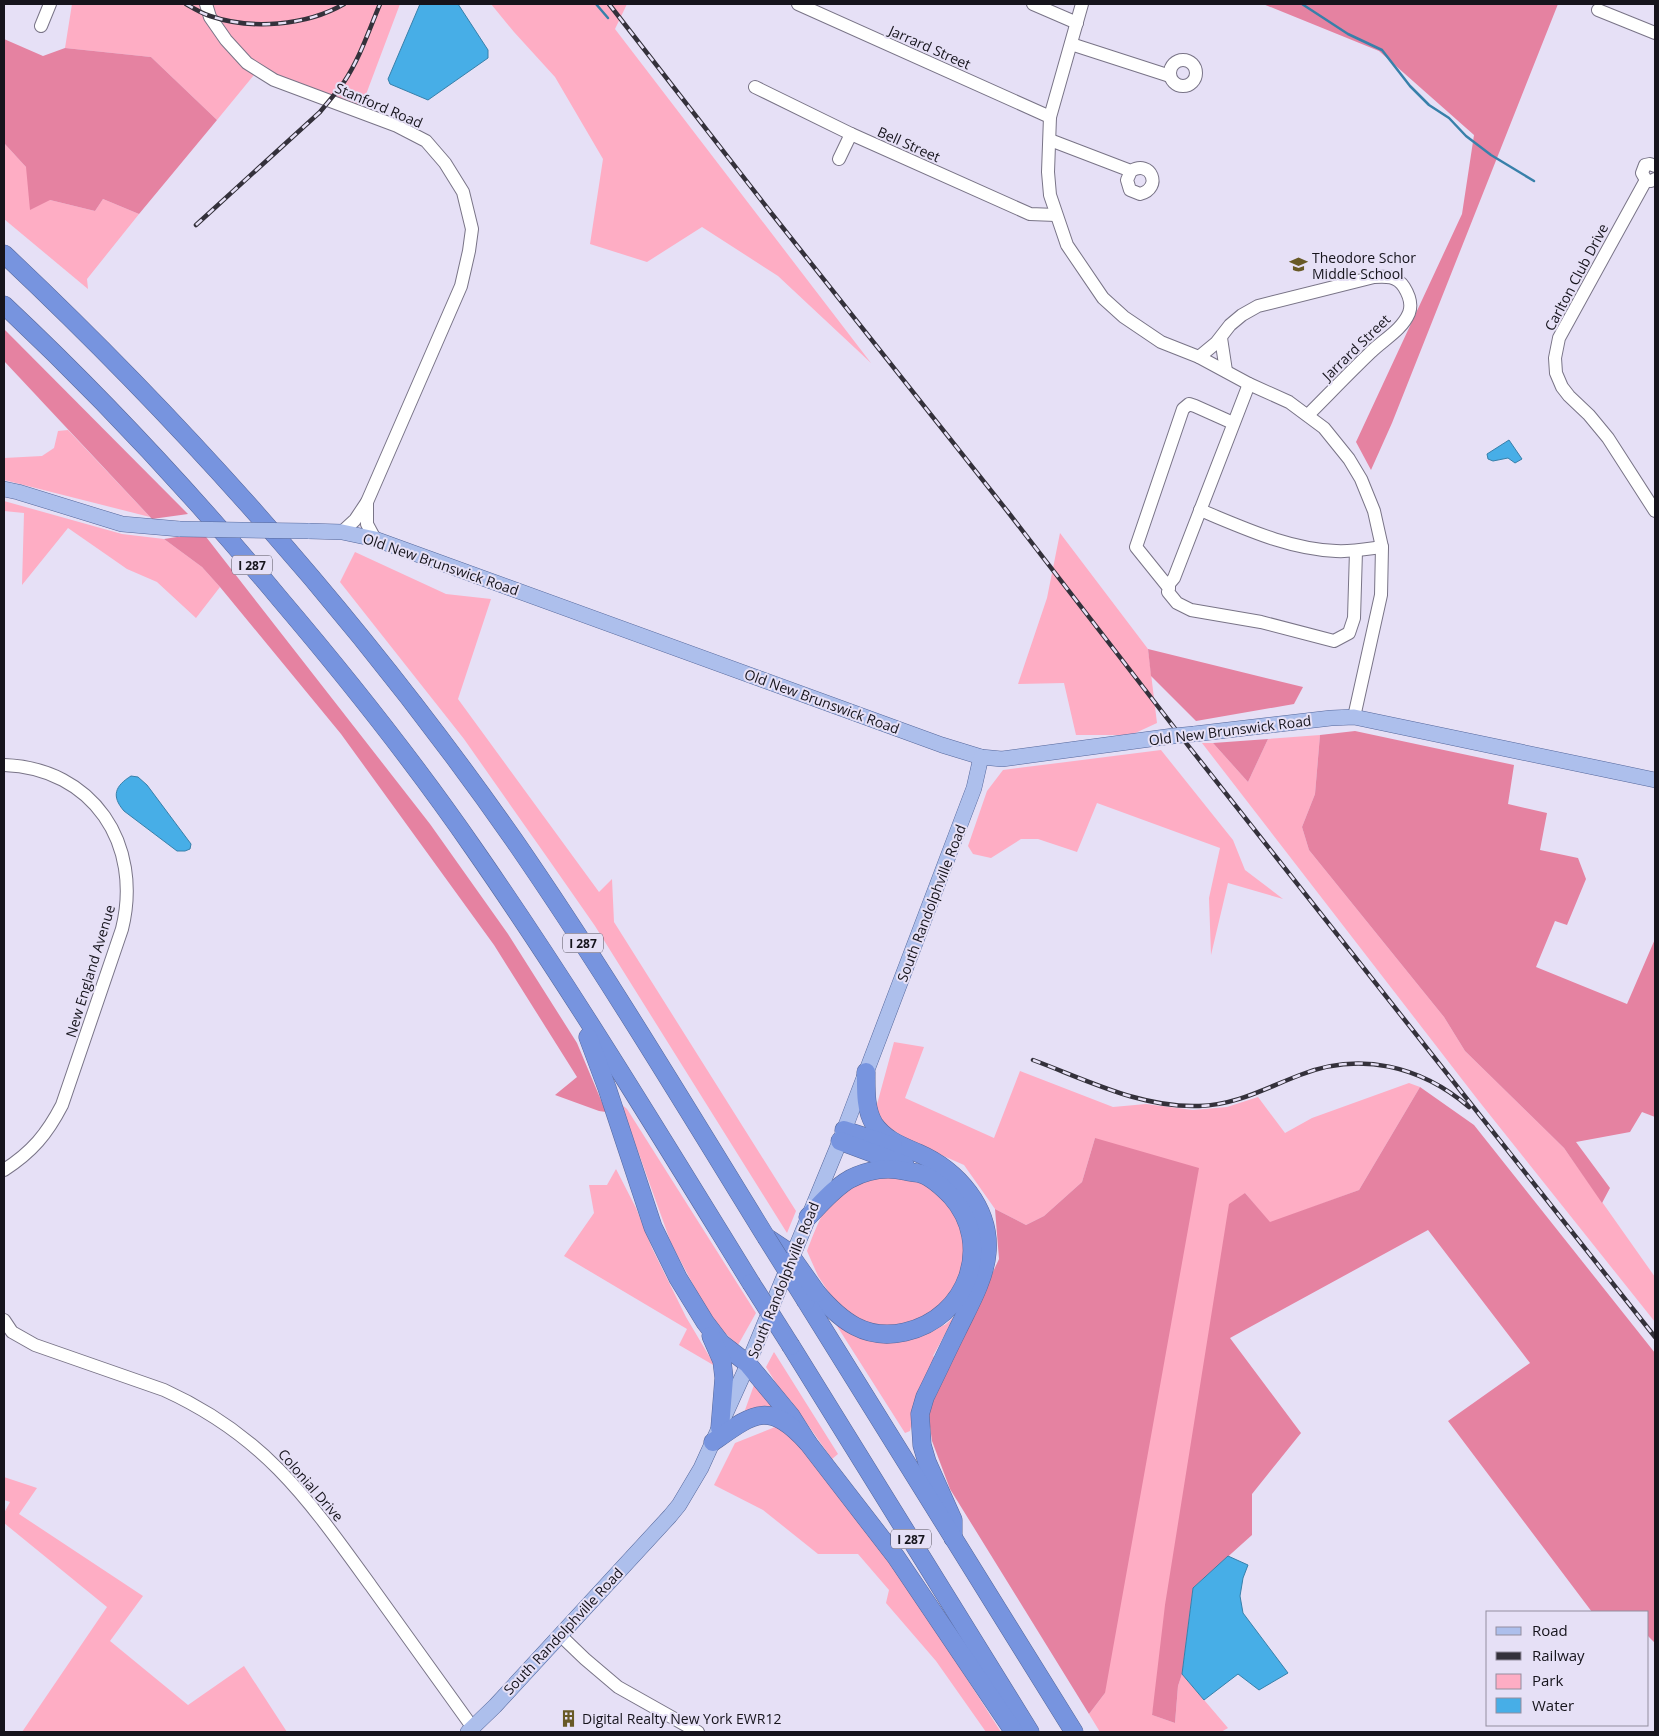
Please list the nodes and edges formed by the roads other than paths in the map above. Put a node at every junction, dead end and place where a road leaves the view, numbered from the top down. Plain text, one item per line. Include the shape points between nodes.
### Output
1 (50, 4) edge
2 (206, 4) edge
3 (798, 4) edge
4 (1033, 4) edge
5 (1082, 4) edge
6 (1598, 10) dead end
7 (1077, 23) junction
8 (41, 26) dead end
9 (1655, 33) edge
10 (1071, 44) junction
11 (1170, 76) dead end
12 (755, 87) dead end
13 (1050, 117) junction
14 (852, 134) junction
15 (1050, 140) junction
16 (839, 159) dead end
17 (1655, 166) edge
18 (1132, 171) dead end
19 (1651, 179) edge
20 (1056, 216) junction
21 (4, 254) edge
22 (4, 305) edge
23 (1221, 338) junction
24 (1199, 357) junction
25 (1226, 371) junction
26 (1249, 384) junction
27 (1308, 415) junction
28 (1233, 423) junction
29 (4, 489) edge
30 (367, 502) junction
31 (1200, 510) junction
32 (1655, 511) edge
33 (342, 532) junction
34 (375, 539) junction
35 (1382, 548) junction
36 (1356, 551) junction
37 (1169, 588) junction
38 (1354, 717) junction
39 (981, 757) junction
40 (4, 764) edge
41 (1655, 780) edge
42 (574, 1000) junction
43 (866, 1072) junction
44 (842, 1135) junction
45 (901, 1147) junction
46 (4, 1170) edge
47 (923, 1174) junction
48 (808, 1217) junction
49 (811, 1297) junction
50 (4, 1320) edge
51 (705, 1322) junction
52 (748, 1364) junction
53 (716, 1435) junction
54 (808, 1443) junction
55 (953, 1538) junction
56 (560, 1635) junction
57 (470, 1730) edge
58 (698, 1732) edge
59 (1014, 1732) edge
60 (1030, 1732) edge
61 (1074, 1732) edge

1 - 8 street
2 - 30 street, Stanford Road via 226,40 247,63 274,80 397,126 426,142 445,163 463,192 472,229 470,252 460,286
3 - 13 street, Jarrard Street
4 - 7 street
5 - 7 street
6 - 9 street
7 - 10 street
10 - 11 street
10 - 13 street
12 - 14 street, Bell Street
13 - 15 street
14 - 16 street
14 - 20 street, Bell Street via 1030,214
15 - 18 street
15 - 20 street via 1048,172
17 - 19 street, Carlton Club Drive via 1647,164 1643,168 1642,173
19 - 32 street, Carlton Club Drive via 1559,338 1555,358 1556,373 1562,387 1608,438
20 - 24 street via 1067,246 1103,298 1161,342
21 - 49 highway, I 287, bridge via 192,442 304,568 386,668 478,790 584,944 766,1237
22 - 42 highway, I 287 via 174,478 326,654 450,816
23 - 24 street, Jarrard Street
23 - 25 street
23 - 27 street, Jarrard Street via 1230,325 1258,306 1374,277 1399,281 1410,300 1406,317
24 - 25 street
25 - 26 street
26 - 27 street via 1290,402
26 - 28 street
27 - 35 street via 1336,442 1357,473 1374,511
28 - 31 street
28 - 37 street via 1188,404 1183,410 1136,547
29 - 33 main road, Old New Brunswick Road, bridge via 122,524 180,529
30 - 33 street, Stanford Road
30 - 34 street, Stanford Road via 367,524
31 - 36 street via 1289,543 1319,550
31 - 37 street
33 - 34 main road, Old New Brunswick Road
34 - 39 main road, Old New Brunswick Road
35 - 36 street
35 - 38 street via 1381,595
36 - 37 street via 1354,618 1349,633 1334,641 1262,622 1190,610 1177,603 1168,592
38 - 39 main road, Old New Brunswick Road, bridge via 1173,736 1012,758
38 - 41 main road, Old New Brunswick Road
39 - 43 main road, South Randolphville Road via 974,788
40 - 46 street, New England Avenue via 32,768 53,776 88,798 116,836 128,885 122,929 62,1105 33,1148
42 - 51 highway via 653,1227 678,1278
42 - 60 highway, I 287, bridge
43 - 44 main road, South Randolphville Road
43 - 45 highway via 866,1100 874,1124
44 - 45 highway
44 - 47 highway
44 - 48 main road, South Randolphville Road
45 - 55 highway via 933,1161 958,1180 976,1204 986,1238 987,1254 977,1290 925,1396 920,1414 922,1445 954,1520
47 - 48 highway via 883,1169 863,1174 840,1186
47 - 49 highway via 956,1202 969,1229 972,1252 968,1274 958,1297 947,1311 931,1323 909,1331 896,1334 869,1332
48 - 52 main road, South Randolphville Road
49 - 55 highway, I 287
50 - 57 street, Colonial Drive via 12,1332 35,1345 179,1397 224,1423 264,1454 318,1513
51 - 52 highway via 721,1343
51 - 53 highway via 722,1361 724,1378
52 - 53 main road, South Randolphville Road
52 - 54 highway via 791,1416
53 - 54 highway via 748,1418 768,1416 786,1422
53 - 56 main road, South Randolphville Road via 675,1511
54 - 59 highway via 896,1556
55 - 61 highway, I 287
56 - 57 main road, South Randolphville Road
56 - 58 street via 618,1687

